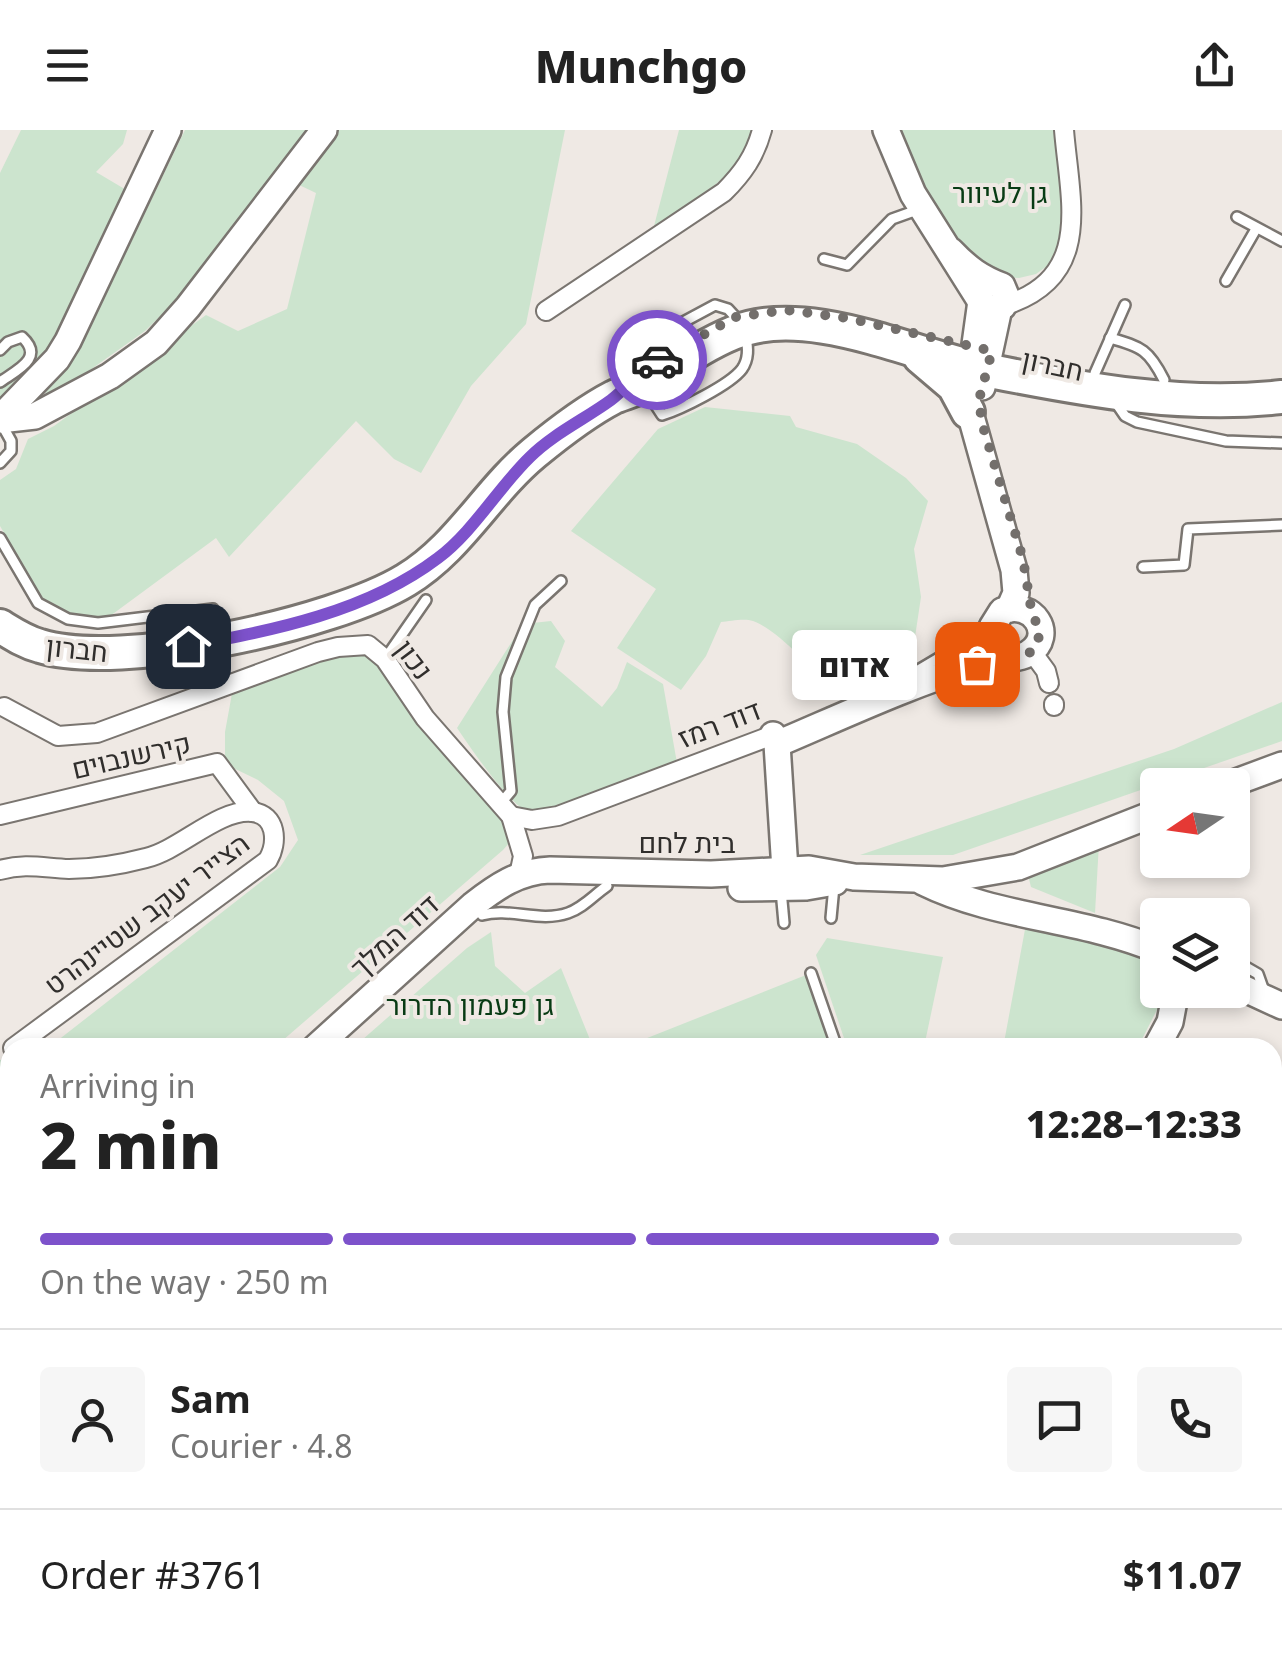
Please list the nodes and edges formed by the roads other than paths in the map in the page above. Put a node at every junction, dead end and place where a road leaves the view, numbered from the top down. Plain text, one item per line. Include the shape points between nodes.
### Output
1 (168, 130) edge
2 (324, 130) edge
3 (762, 130) edge
4 (886, 130) edge
5 (1064, 130) edge
6 (923, 208) junction
7 (1238, 218) dead end
8 (1256, 229) junction
9 (1282, 240) edge
10 (824, 258) dead end
11 (1226, 281) dead end
12 (992, 297) junction
13 (1124, 305) dead end
14 (546, 310) dead end
15 (740, 323) junction
16 (1110, 338) junction
17 (0, 350) edge
18 (912, 352) junction
19 (981, 358) junction
20 (1164, 380) junction
21 (1282, 380) edge
22 (0, 382) edge
23 (1103, 383) junction
24 (633, 384) junction
25 (1282, 398) edge
26 (968, 412) junction
27 (0, 420) edge
28 (1282, 443) edge
29 (0, 463) edge
30 (1282, 526) edge
31 (0, 538) edge
32 (1143, 568) dead end
33 (561, 581) dead end
34 (426, 600) dead end
35 (213, 609) dead end
36 (1011, 616) junction
37 (0, 626) edge
38 (1022, 656) junction
39 (385, 659) junction
40 (1049, 683) dead end
41 (4, 707) dead end
42 (775, 740) junction
43 (1282, 765) edge
44 (1250, 777) edge
45 (506, 810) junction
46 (253, 812) junction
47 (0, 815) edge
48 (1140, 819) edge
49 (0, 870) edge
50 (988, 874) junction
51 (782, 876) junction
52 (845, 879) junction
53 (932, 880) junction
54 (521, 882) junction
55 (607, 886) junction
56 (1004, 908) junction
57 (482, 915) junction
58 (831, 918) dead end
59 (784, 923) dead end
60 (1140, 944) edge
61 (1250, 969) edge
62 (810, 972) dead end
63 (1250, 991) edge
64 (1274, 1002) edge
65 (1173, 1008) edge
66 (28, 1038) edge
67 (326, 1038) edge
68 (341, 1038) edge
69 (833, 1038) edge
70 (1161, 1038) edge

1 - 27 street via 79,322 57,359
2 - 27 street via 156,343 35,416
3 - 14 street via 757,150 724,192
4 - 6 street
5 - 12 street via 1072,228 1067,255 1024,298
6 - 10 lane via 892,219 848,265
6 - 12 street
7 - 8 lane
8 - 9 lane
8 - 11 lane
12 - 19 street
13 - 16 lane
15 - 18 highway, חברון via 824,326
15 - 19 highway, חברון via 768,310 801,310
15 - 24 highway, חברון
15 - 24 highway, חברון via 672,351
15 - 24 lane via 747,355 739,373 682,409 662,415
16 - 20 lane via 1146,351
16 - 23 lane
17 - 22 lane via 22,337 32,353
18 - 19 highway, חברון
18 - 26 highway via 954,386
19 - 23 highway, חברון
19 - 26 street
19 - 36 street via 981,420 1023,559
20 - 21 highway, חברון
20 - 23 highway, חברון
23 - 25 highway, חברון via 1213,400
23 - 28 lane via 1119,410 1137,422 1226,441
24 - 37 highway, חברון via 532,454 442,556 360,602 251,634 118,652 66,652
26 - 36 street via 1014,570
27 - 29 lane via 12,451
30 - 32 lane via 1188,529 1184,565
31 - 35 lane via 38,603 68,619 98,623
33 - 45 lane via 536,605 506,677
34 - 39 lane
36 - 38 street via 994,646
36 - 38 street via 1040,630 1037,646
36 - 42 lane, דוד רמז via 877,694
38 - 40 street via 1046,671
38 - 42 street, דוד רמז via 977,664
39 - 41 street, נכון via 368,645 338,647 97,733 58,736
39 - 45 street, נכון via 425,718
42 - 45 street, דוד רמז via 558,816 532,820
42 - 51 street
43 - 44 street
45 - 54 street, נכון via 522,856
46 - 47 street, קירשנבוים via 217,763
46 - 49 street, הצייר יעקב שטיינהרט via 217,821 147,858
46 - 66 street, הצייר יעקב שטיינהרט via 273,827 268,860
48 - 50 street, בית לחם
50 - 53 street, בית לחם via 963,883
50 - 56 street
51 - 52 street, בית לחם via 822,870
51 - 54 street, בית לחם via 550,870
51 - 55 street, בית לחם
51 - 59 lane
52 - 53 street, בית לחם
52 - 58 lane via 831,894
53 - 56 street via 954,896
54 - 55 street, בית לחם
54 - 57 street, דוד המלך
54 - 67 street, דוד המלך via 498,886 454,920
55 - 57 lane via 570,913
56 - 60 street
57 - 68 street, דוד המלך
61 - 64 lane
62 - 69 lane
63 - 64 street
65 - 70 street

